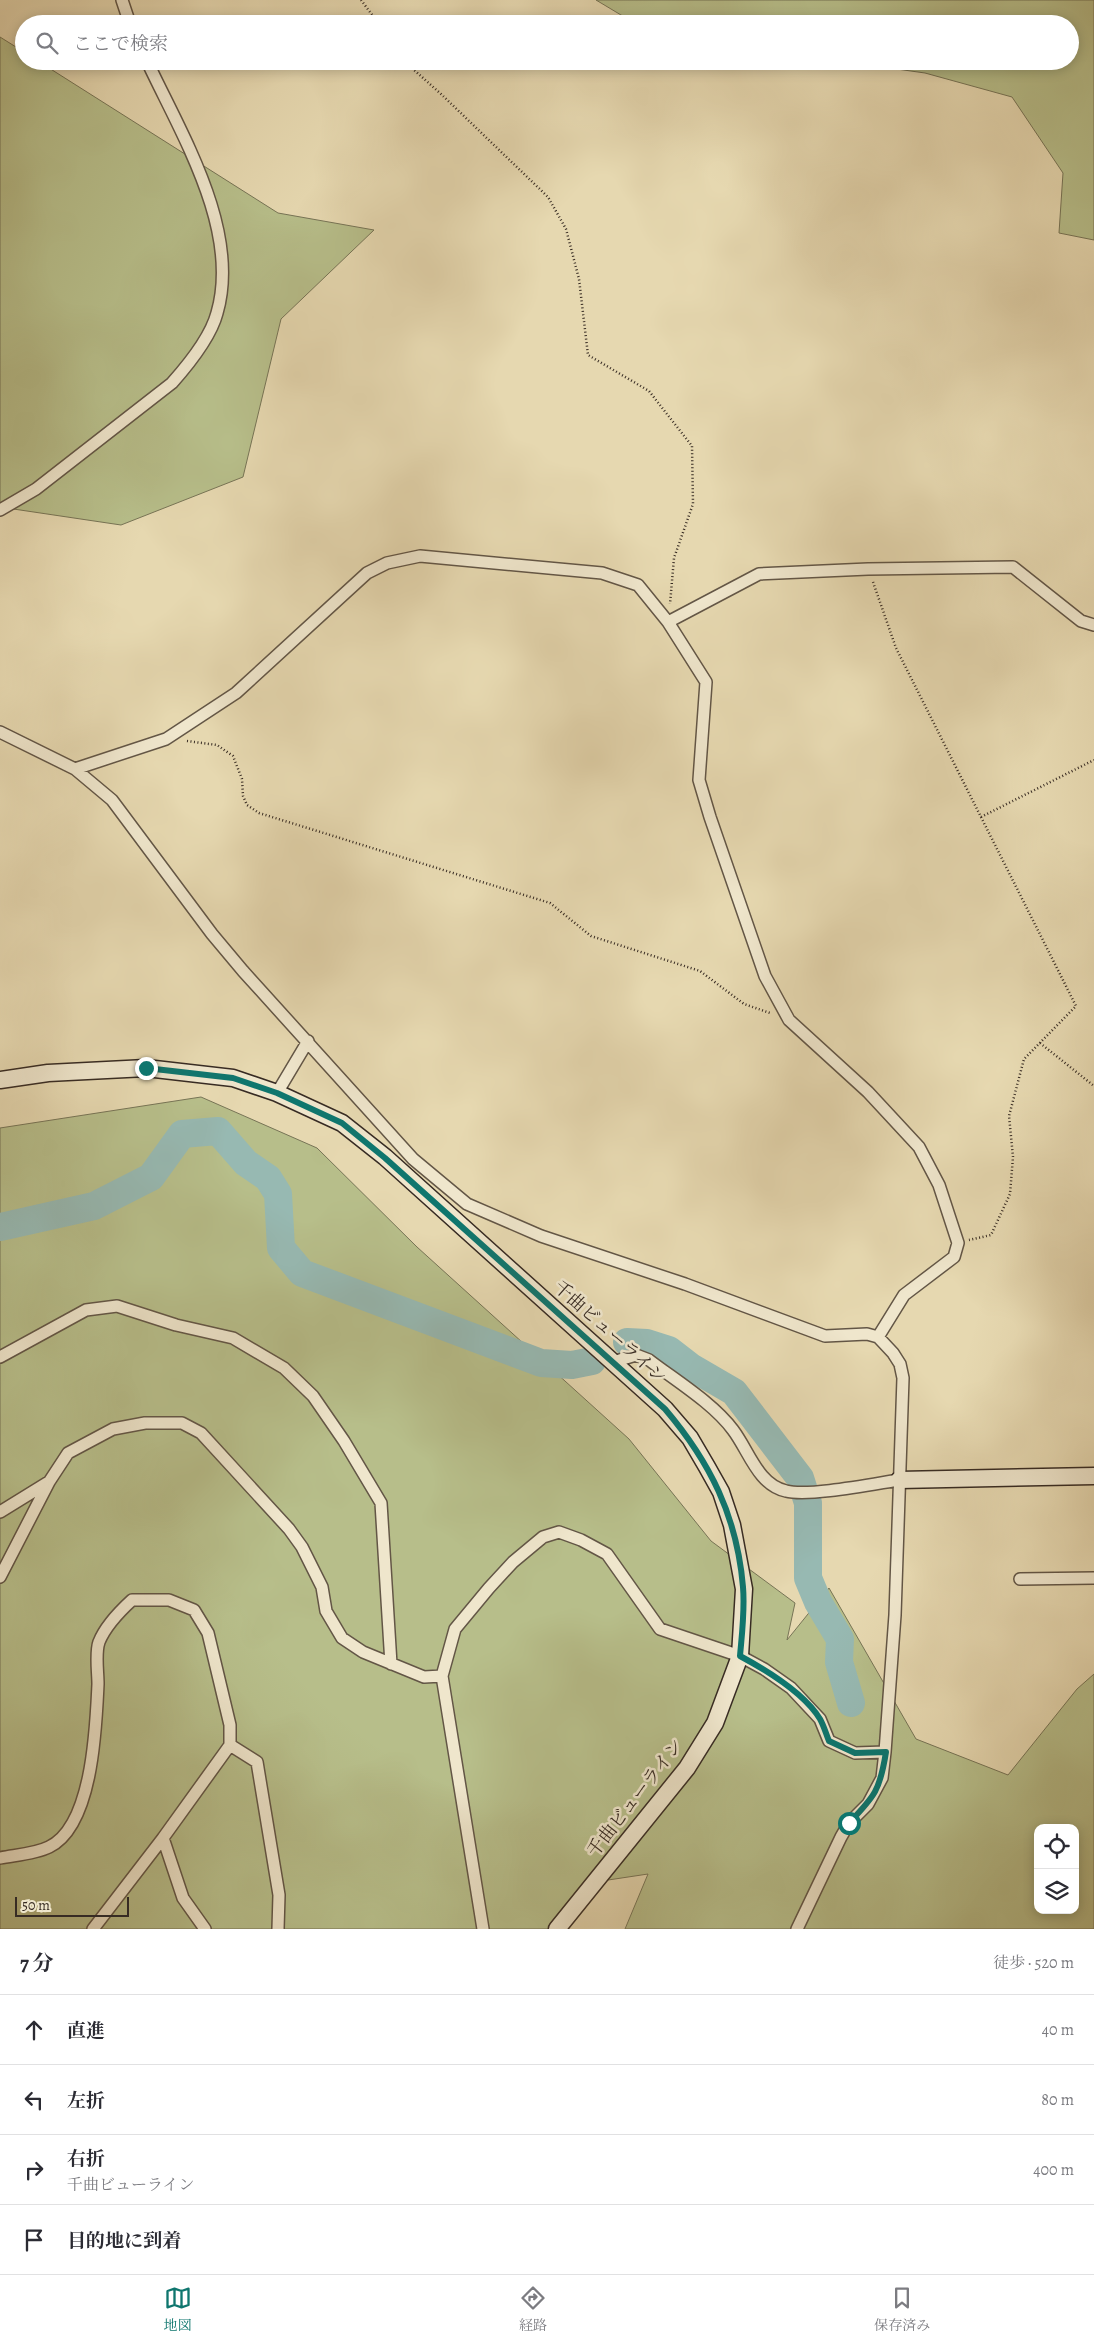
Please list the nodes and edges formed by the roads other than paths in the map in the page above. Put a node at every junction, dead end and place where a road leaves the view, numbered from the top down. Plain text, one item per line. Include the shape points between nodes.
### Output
1 (122, 0) edge
2 (127, 15) edge
3 (151, 70) edge
4 (0, 510) edge
5 (668, 622) junction
6 (1094, 625) edge
7 (0, 732) edge
8 (75, 769) junction
9 (308, 1041) junction
10 (0, 1080) edge
11 (277, 1093) junction
12 (878, 1336) junction
13 (0, 1357) edge
14 (613, 1362) junction
15 (1094, 1476) edge
16 (899, 1480) junction
17 (49, 1482) junction
18 (0, 1512) edge
19 (0, 1577) edge
20 (1094, 1578) edge
21 (1020, 1579) dead end
22 (740, 1656) junction
23 (391, 1664) junction
24 (442, 1676) junction
25 (230, 1745) junction
26 (886, 1752) junction
27 (163, 1838) junction
28 (0, 1858) edge
29 (93, 1929) edge
30 (205, 1929) edge
31 (278, 1929) edge
32 (483, 1929) edge
33 (557, 1929) edge
34 (797, 1929) edge

1 - 2 street
3 - 4 street via 203,183 216,220 222,249 223,288 217,315 191,362 172,383 36,489
5 - 6 street via 759,574 1013,567 1081,621
5 - 8 street via 638,585 602,573 420,556 387,563 367,573 236,694 166,739
5 - 12 street via 706,682 699,780 765,976 789,1020 868,1092 919,1147 939,1185 958,1243 954,1257 904,1295
7 - 8 street
8 - 9 street via 112,800 212,934
9 - 11 street
9 - 12 street via 413,1159 467,1204 541,1236 685,1284 825,1336
10 - 11 street, 千曲ビューライン via 48,1073 146,1068 233,1078
11 - 14 street, 千曲ビューライン via 342,1123
12 - 16 street via 900,1364 903,1378
13 - 23 street via 86,1310 116,1306 233,1338 284,1368 313,1396 382,1503
14 - 16 street via 636,1355 649,1360 723,1418 768,1484 786,1492
14 - 22 street, 千曲ビューライン via 665,1409 690,1438 721,1492 732,1525 744,1589
15 - 16 street
16 - 26 street
17 - 18 street
17 - 19 street
17 - 23 street via 68,1453 113,1429 145,1423 182,1423 201,1433 302,1547 322,1587 326,1611 342,1638 363,1652
20 - 21 street
22 - 24 street via 660,1629 607,1554 559,1532 543,1537 514,1562 455,1628
22 - 26 street via 791,1688 820,1719 829,1741 855,1753
22 - 33 street, 千曲ビューライン via 715,1723 687,1768
23 - 24 street via 424,1677
24 - 32 street
25 - 27 street
25 - 28 street via 230,1726 208,1633 194,1610 168,1600 132,1600 119,1612 99,1643 96,1741 76,1816 64,1834 49,1847
25 - 31 street via 256,1762 280,1895
26 - 34 street via 882,1778 868,1804 849,1823 841,1837
27 - 29 street
27 - 30 street via 183,1898

